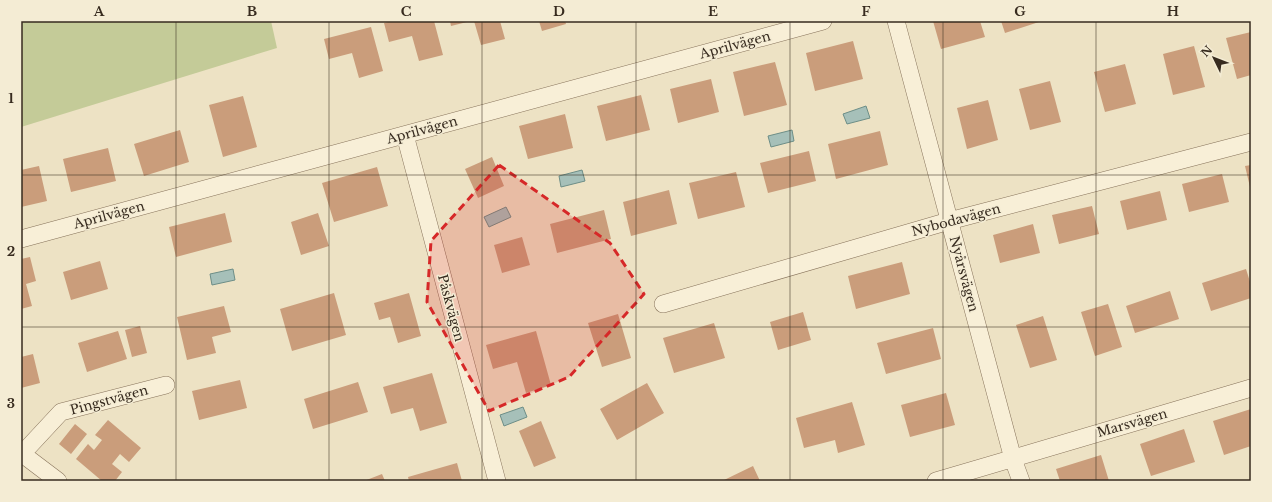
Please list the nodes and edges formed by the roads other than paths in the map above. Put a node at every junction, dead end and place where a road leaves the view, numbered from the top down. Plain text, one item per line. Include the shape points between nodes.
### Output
1 (823, 21) edge
2 (896, 21) edge
3 (405, 135) junction
4 (1251, 142) edge
5 (949, 221) junction
6 (21, 239) edge
7 (663, 304) dead end
8 (166, 385) dead end
9 (1251, 388) edge
10 (22, 454) edge
11 (1013, 459) junction
12 (58, 481) edge
13 (497, 481) edge
14 (936, 481) edge
15 (1021, 481) edge

1 - 3 street, Aprilvägen
2 - 5 street, Nyårsvägen
3 - 6 street, Aprilvägen
3 - 13 street, Påskvägen
4 - 5 street, Nybodavägen
5 - 7 street, Nybodavägen
5 - 11 street, Nyårsvägen
8 - 10 street, Pingstvägen via 61,412
9 - 11 street, Marsvägen
10 - 12 street, Pingstvägen
11 - 14 street, Marsvägen
11 - 15 street, Nyårsvägen

